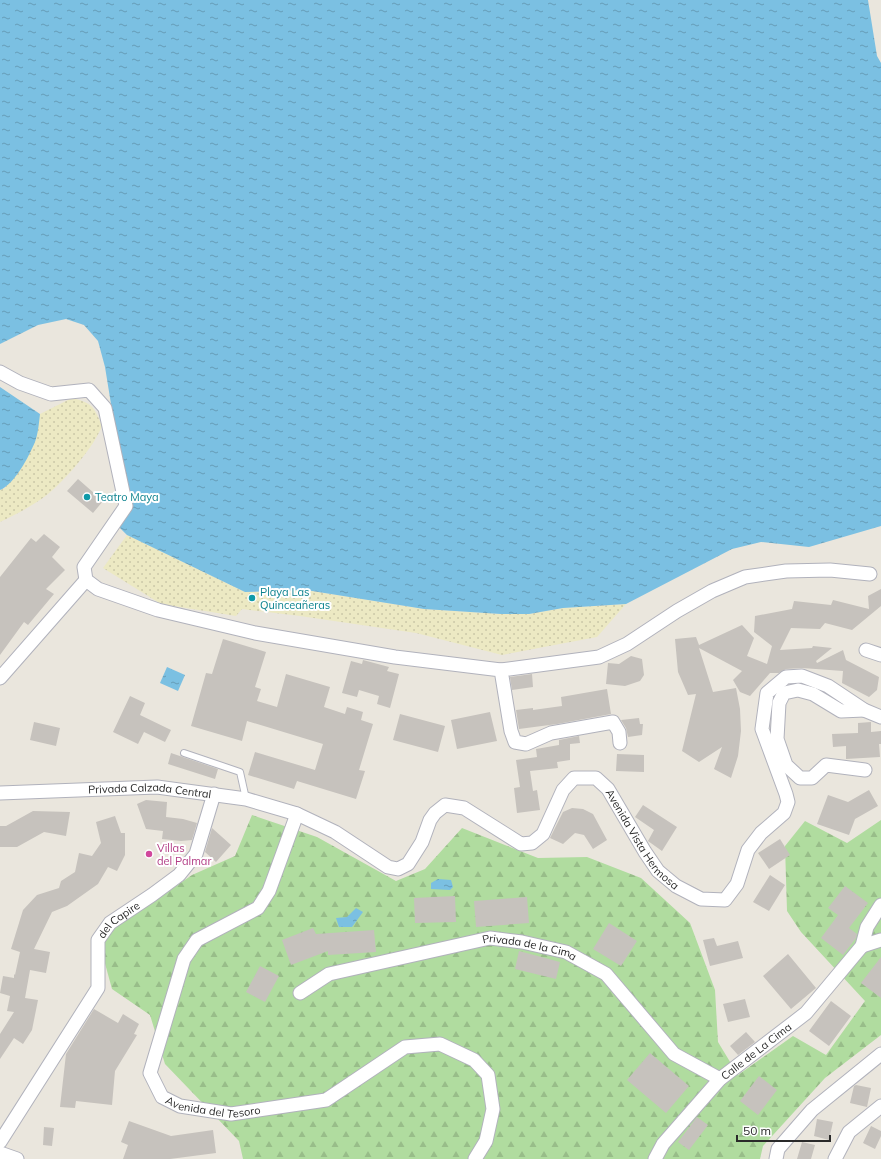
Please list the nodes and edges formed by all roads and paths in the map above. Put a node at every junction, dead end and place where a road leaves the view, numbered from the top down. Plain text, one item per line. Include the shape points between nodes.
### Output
1 (0, 372) edge
2 (870, 574) dead end
3 (86, 580) junction
4 (866, 650) dead end
5 (881, 656) edge
6 (501, 670) junction
7 (0, 678) edge
8 (864, 710) junction
9 (881, 717) edge
10 (620, 743) dead end
11 (184, 752) dead end
12 (865, 770) dead end
13 (0, 794) edge
14 (214, 794) junction
15 (246, 799) junction
16 (297, 814) junction
17 (881, 905) edge
18 (881, 940) edge
19 (862, 946) junction
20 (300, 993) dead end
21 (881, 1054) edge
22 (720, 1079) junction
23 (881, 1106) edge
24 (0, 1142) edge
25 (0, 1153) edge
26 (17, 1159) edge
27 (475, 1159) edge
28 (655, 1159) edge
29 (776, 1159) edge
30 (835, 1159) edge

1 - 3 street via 20,383 51,394 89,390 105,408 126,506 84,567
2 - 6 street via 830,570 786,571 745,577 712,590 627,644 599,657
3 - 6 street via 98,589 158,610 255,632 395,657
3 - 7 street
4 - 5 street
6 - 10 street via 515,742 526,744 551,733 613,722
8 - 9 street, Avenida Vista Hermosa
8 - 12 street via 842,711 813,694 798,690 784,693 779,703 777,739 786,765 800,778 812,778 826,765
8 - 16 street, Avenida Vista Hermosa via 828,686 802,676 786,677 767,693 762,729 788,802 784,814 761,833 748,850 737,884 725,900 701,899 676,886 658,871 608,789 596,778 574,778 563,790 543,834 532,843 521,844 464,808 445,805 430,820 422,842 408,864 398,869 388,867 335,832
11 - 15 lane via 240,772
13 - 14 street, Privada Calzada Central via 157,787
14 - 15 street, Privada Calzada Central
14 - 24 street, del Capire via 196,854 179,875 110,923 98,940 98,988
15 - 16 street, Privada Calzada Central
16 - 27 street, Avenida del Tesoro via 269,891 258,908 197,940 184,959 150,1074 162,1097 180,1106 231,1114 326,1100 405,1047 440,1044 474,1060 488,1075 493,1109 486,1141
17 - 19 street via 867,927
18 - 19 street
19 - 22 street, Calle de La Cima via 806,1013
20 - 22 street, Privada de la Cima via 330,974 490,938 522,942 566,952 606,974 674,1054
21 - 29 street via 812,1110 778,1149
22 - 28 street, Calle de La Cima via 662,1144
23 - 30 street via 849,1132
25 - 26 street

